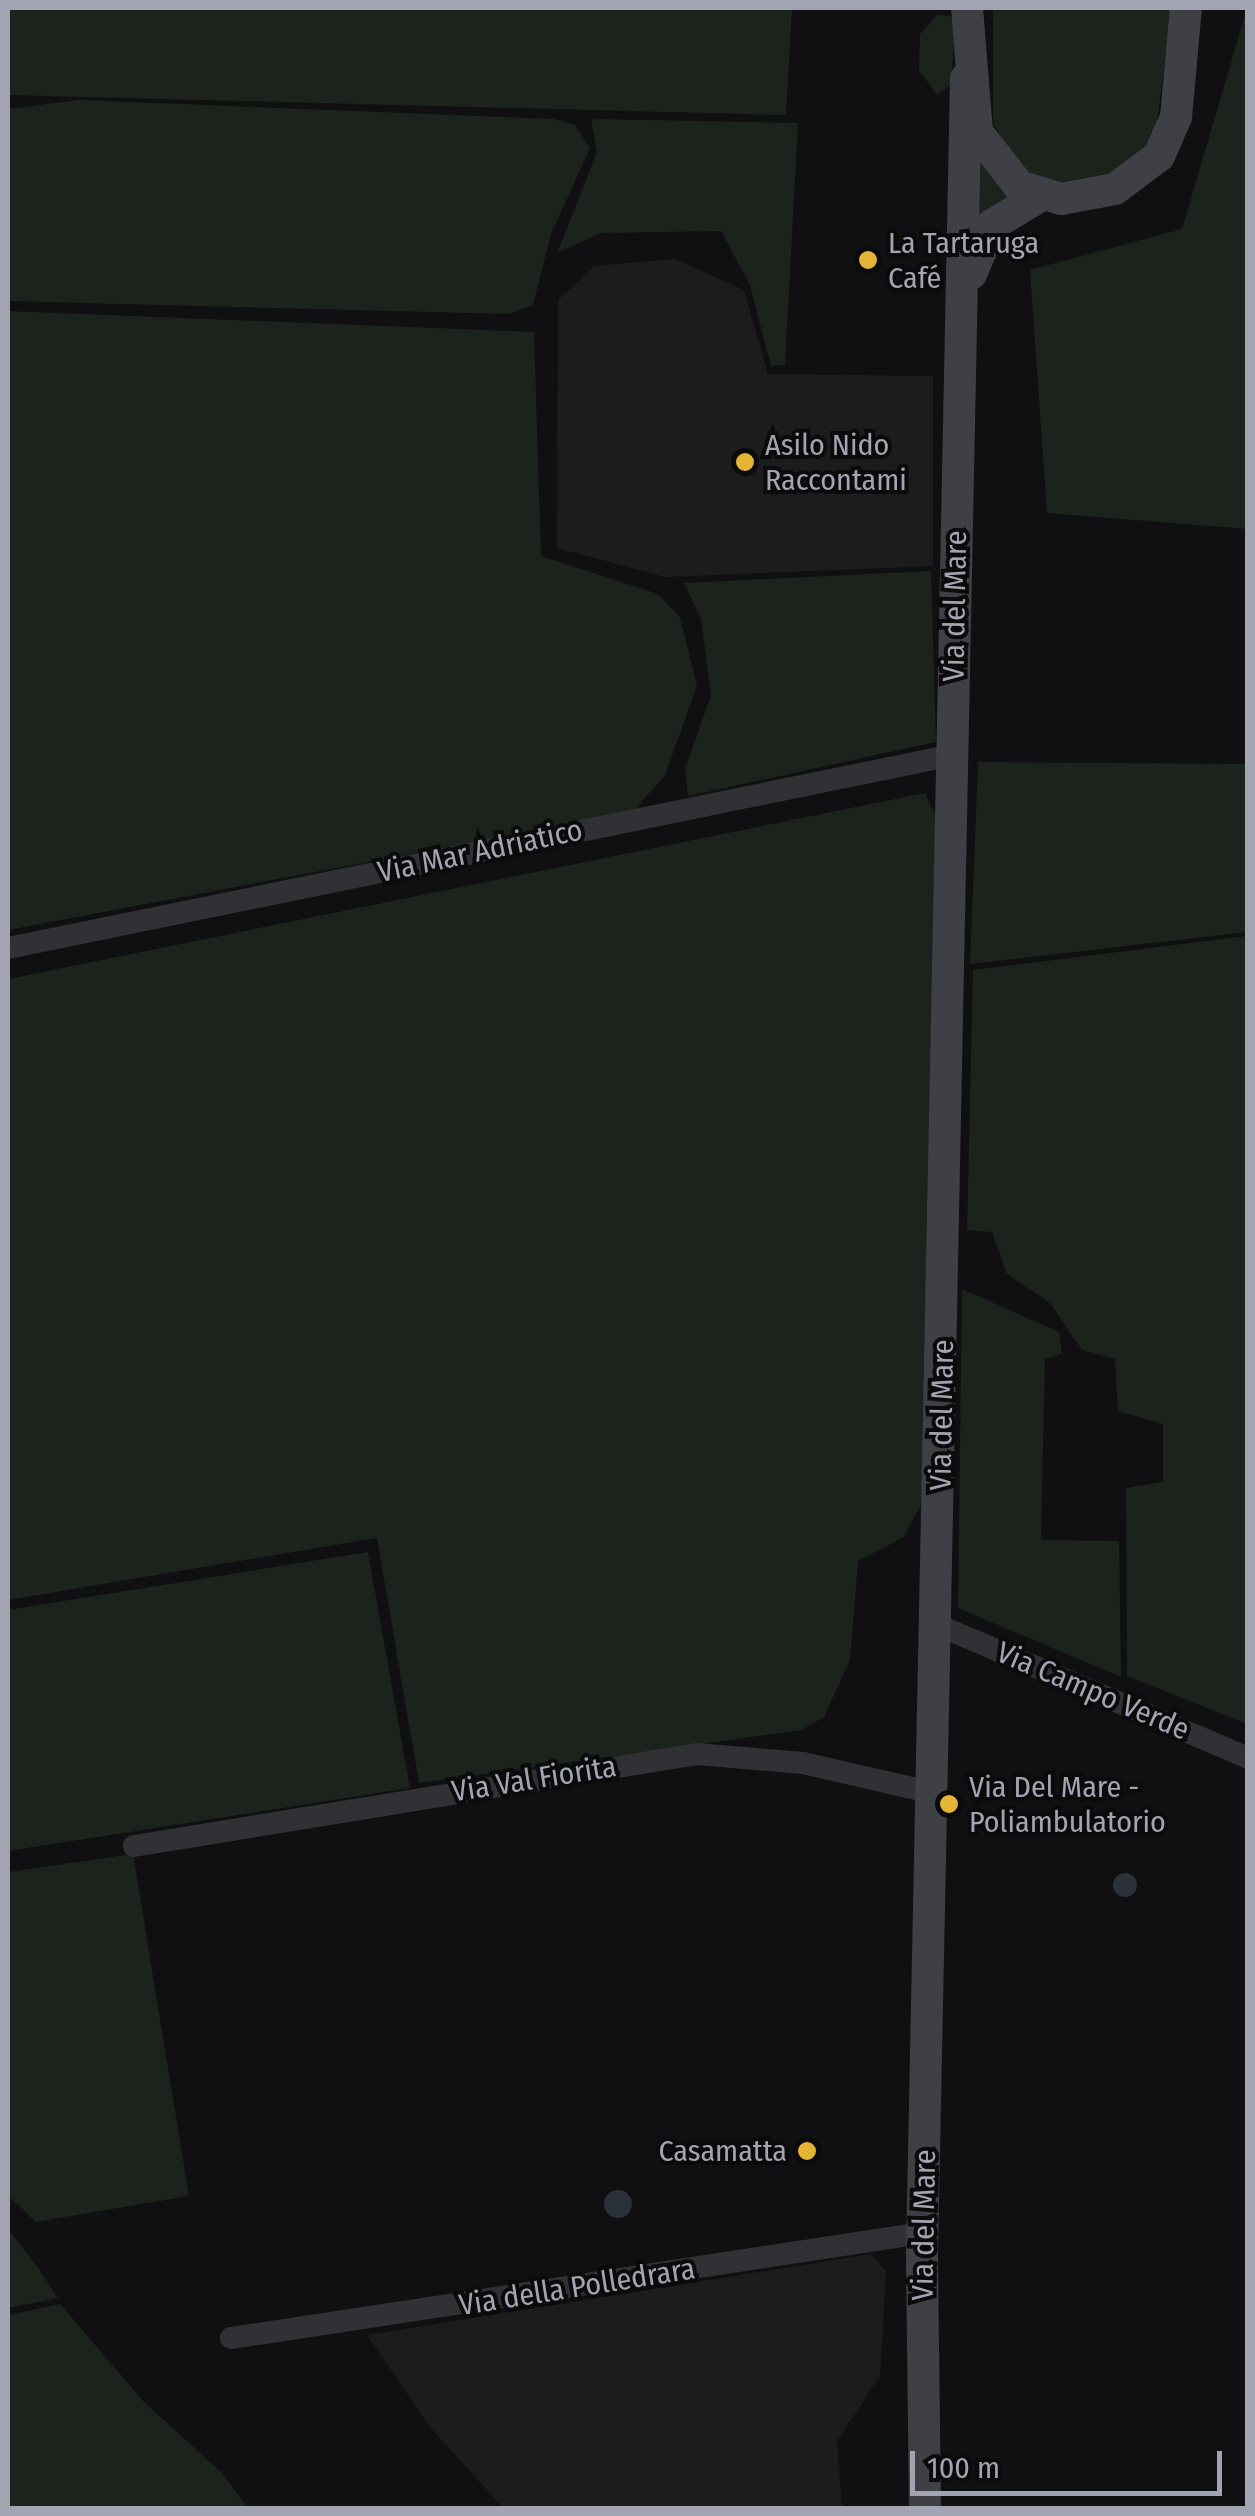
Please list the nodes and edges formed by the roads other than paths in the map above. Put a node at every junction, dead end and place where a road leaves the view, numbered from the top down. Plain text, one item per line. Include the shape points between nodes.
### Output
1 (967, 8) edge
2 (1186, 8) edge
3 (966, 78) junction
4 (1040, 196) junction
5 (963, 322) junction
6 (953, 754) junction
7 (8, 948) edge
8 (938, 1624) junction
9 (1248, 1758) edge
10 (934, 1793) junction
11 (134, 1846) dead end
12 (923, 2233) junction
13 (231, 2338) dead end
14 (926, 2508) edge

1 - 3 main road, Via del Mare
2 - 4 main road, Via del Mare via 1176,116 1153,164 1106,192
3 - 4 main road, Via del Mare via 988,154
3 - 5 main road, Via del Mare
4 - 5 main road, Via del Mare via 987,231
5 - 6 main road, Via del Mare
6 - 7 street, Via Mar Adriatico
6 - 8 main road, Via del Mare
8 - 9 street, Via Campo Verde
8 - 10 main road, Via del Mare
10 - 11 street, Via Val Fiorita via 786,1760 686,1755
10 - 12 main road, Via del Mare
12 - 13 street, Via della Polledrara
12 - 14 main road, Via del Mare

